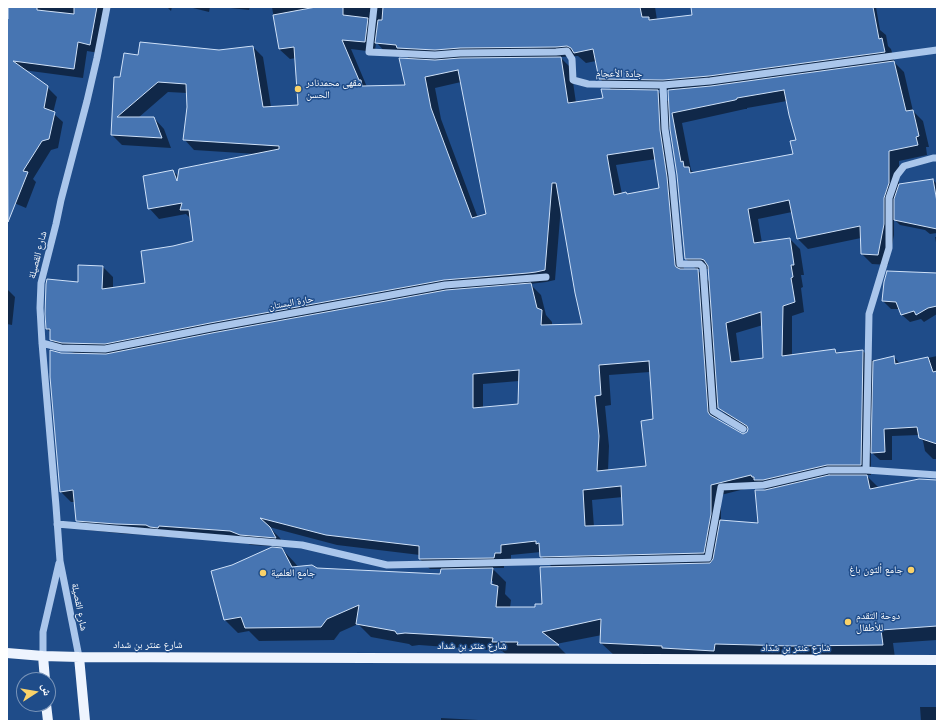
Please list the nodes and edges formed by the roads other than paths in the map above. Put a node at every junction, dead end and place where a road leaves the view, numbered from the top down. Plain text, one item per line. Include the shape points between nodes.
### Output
1 (107, 7) edge
2 (374, 7) edge
3 (937, 50) edge
4 (663, 85) junction
5 (937, 158) edge
6 (546, 276) dead end
7 (42, 343) junction
8 (743, 429) dead end
9 (866, 470) junction
10 (937, 475) edge
11 (57, 524) junction
12 (60, 560) junction
13 (7, 653) edge
14 (43, 656) junction
15 (79, 657) junction
16 (937, 660) edge
17 (44, 672) edge
18 (85, 721) edge

1 - 7 street, شارع القصيلة via 87,101 41,283
2 - 4 street, جادة الأعجام via 369,52 435,55 567,51 572,59 573,80 588,84
3 - 4 street, جادة الأعجام
4 - 8 street via 665,128 680,264 700,264 703,267 713,411
5 - 9 street via 904,166 896,175 889,198 889,248 869,314
6 - 7 street, حارة البستان via 445,285 105,349 61,348
7 - 11 street, شارع القصيلة
9 - 10 street
9 - 11 street via 828,470 764,485 721,487 708,558 387,566 302,546
11 - 12 street, شارع القصيلة
12 - 14 street, شارع القصيلة via 43,632
12 - 15 street, شارع القصيلة
13 - 14 main road, شارع عنتر بن شداد
14 - 15 main road, شارع عنتر بن شداد
14 - 17 main road
15 - 16 main road, شارع عنتر بن شداد
15 - 18 main road

